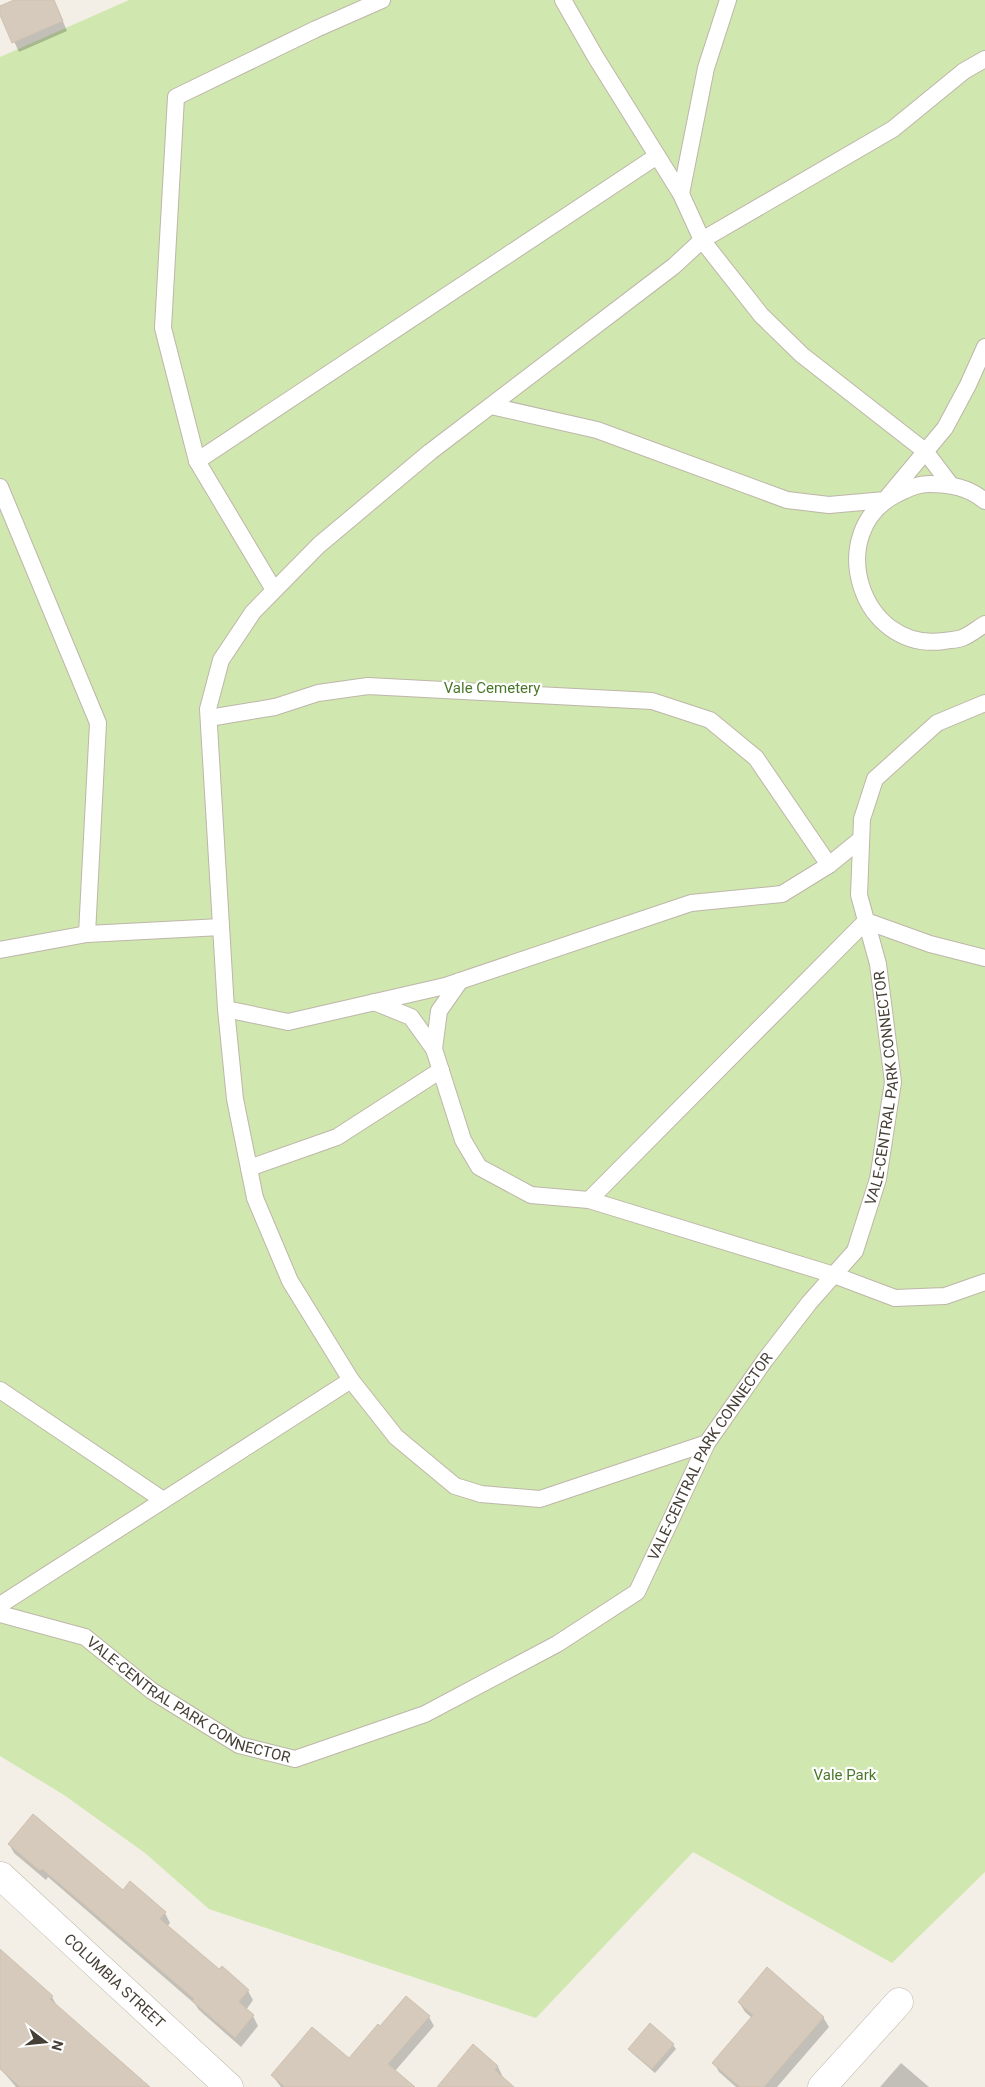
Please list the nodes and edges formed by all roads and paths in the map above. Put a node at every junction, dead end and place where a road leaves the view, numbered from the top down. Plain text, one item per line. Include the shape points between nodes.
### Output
1 (382, 0) edge
2 (564, 0) edge
3 (728, 0) edge
4 (985, 59) edge
5 (657, 156) junction
6 (681, 194) junction
7 (702, 240) junction
8 (985, 347) edge
9 (492, 406) junction
10 (925, 451) junction
11 (197, 460) junction
12 (950, 484) junction
13 (0, 487) edge
14 (885, 500) junction
15 (985, 501) edge
16 (274, 590) junction
17 (985, 624) edge
18 (985, 703) edge
19 (209, 718) junction
20 (862, 839) junction
21 (829, 865) junction
22 (866, 921) junction
23 (221, 927) junction
24 (88, 934) junction
25 (0, 950) edge
26 (985, 958) edge
27 (460, 981) junction
28 (374, 1002) junction
29 (226, 1009) junction
30 (434, 1049) junction
31 (441, 1070) junction
32 (249, 1168) junction
33 (589, 1200) junction
34 (834, 1275) junction
35 (985, 1282) edge
36 (351, 1380) junction
37 (0, 1390) edge
38 (707, 1443) junction
39 (163, 1500) junction
40 (0, 1605) edge
41 (0, 1614) edge
42 (0, 1877) edge
43 (899, 2002) dead end
44 (229, 2087) edge
45 (822, 2087) edge

1 - 11 lane via 176,97 163,328
2 - 5 lane
3 - 6 lane via 706,68
4 - 7 lane via 964,71 893,129
5 - 6 lane
5 - 11 lane
6 - 7 lane
7 - 9 lane via 674,266
7 - 10 lane via 761,315 802,355
8 - 10 lane via 945,428
9 - 14 lane via 597,430 787,500 829,505
9 - 16 lane via 430,452 327,539
10 - 12 lane
10 - 14 lane
11 - 16 lane
12 - 14 lane via 918,484
12 - 15 lane via 976,493
13 - 24 lane via 98,723
14 - 17 lane via 865,525 856,558 859,586 871,610 888,627 913,639 934,642 962,638
16 - 19 lane via 253,612 221,660 208,709
18 - 20 lane, VALE-CENTRAL PARK CONNECTOR via 936,723 875,779 862,819
19 - 21 lane via 368,686 652,701 710,720 756,758
19 - 23 lane
20 - 21 lane
20 - 22 lane, VALE-CENTRAL PARK CONNECTOR via 859,895
21 - 27 lane via 782,894 691,903
22 - 26 lane via 930,944
22 - 33 lane
22 - 34 lane, VALE-CENTRAL PARK CONNECTOR via 878,964 893,1082 878,1179 854,1251
23 - 24 lane
23 - 29 lane
24 - 25 lane
27 - 28 lane
27 - 30 lane via 439,1011
28 - 29 lane via 288,1022
28 - 30 lane via 411,1017
29 - 32 lane via 236,1099
30 - 31 lane
31 - 32 lane via 337,1137
31 - 33 lane via 463,1140 479,1167 531,1195
32 - 36 lane via 256,1198 290,1281
33 - 34 lane
34 - 35 lane via 895,1298 945,1296
34 - 38 lane, VALE-CENTRAL PARK CONNECTOR via 765,1360
36 - 38 lane via 396,1437 455,1486 481,1494 540,1498
36 - 39 lane
37 - 39 lane
38 - 41 lane, VALE-CENTRAL PARK CONNECTOR via 637,1592 557,1644 425,1714 295,1759 239,1745 152,1690 85,1637
39 - 40 lane
42 - 44 street, COLUMBIA STREET
43 - 45 street

